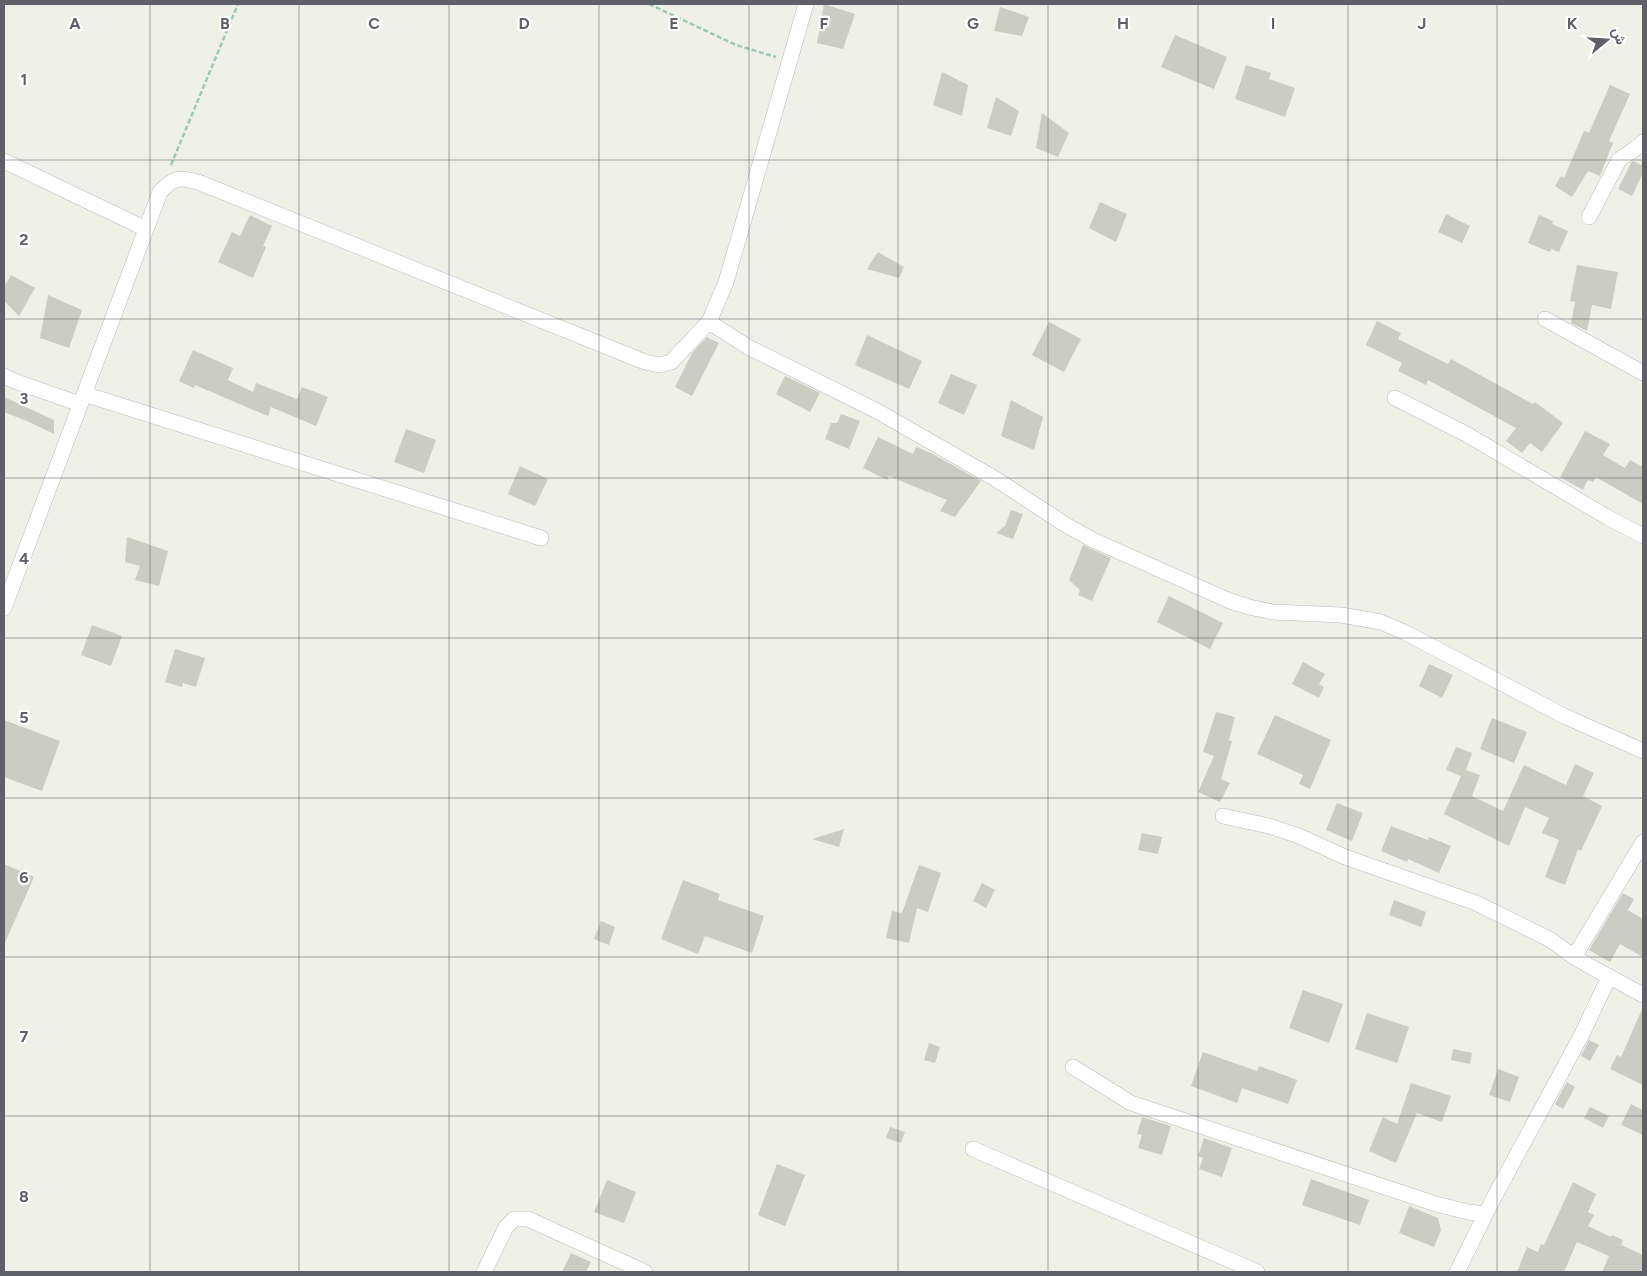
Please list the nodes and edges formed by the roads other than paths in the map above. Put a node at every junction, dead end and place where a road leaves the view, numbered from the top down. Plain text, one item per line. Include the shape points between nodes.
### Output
1 (806, 4) edge
2 (1643, 142) edge
3 (4, 161) edge
4 (1590, 216) dead end
5 (146, 229) junction
6 (1545, 319) dead end
7 (709, 322) junction
8 (1643, 373) edge
9 (4, 376) edge
10 (1395, 398) dead end
11 (82, 399) junction
12 (1643, 536) edge
13 (541, 538) dead end
14 (4, 608) edge
15 (1643, 752) edge
16 (1224, 816) dead end
17 (1643, 842) edge
18 (1574, 957) junction
19 (1609, 977) junction
20 (1643, 995) edge
21 (1073, 1068) dead end
22 (973, 1149) dead end
23 (1486, 1214) junction
24 (484, 1272) edge
25 (645, 1272) edge
26 (1257, 1272) edge
27 (1457, 1272) edge

1 - 7 street via 726,282
2 - 4 street via 1619,160
3 - 5 street
5 - 7 street via 160,192 170,181 184,178 645,362 658,365 671,362
5 - 11 street
6 - 8 street
7 - 15 street via 748,347 877,411 986,473 1093,540 1249,607 1381,622 1564,716
9 - 11 street
10 - 12 street via 1466,434
11 - 13 street
11 - 14 street
16 - 18 street via 1269,826 1345,857 1476,903 1551,940
17 - 18 street
18 - 19 street
19 - 20 street
19 - 23 street
21 - 23 street via 1131,1103 1436,1204
22 - 26 street
23 - 27 street
24 - 25 street via 506,1227 514,1219 528,1219

